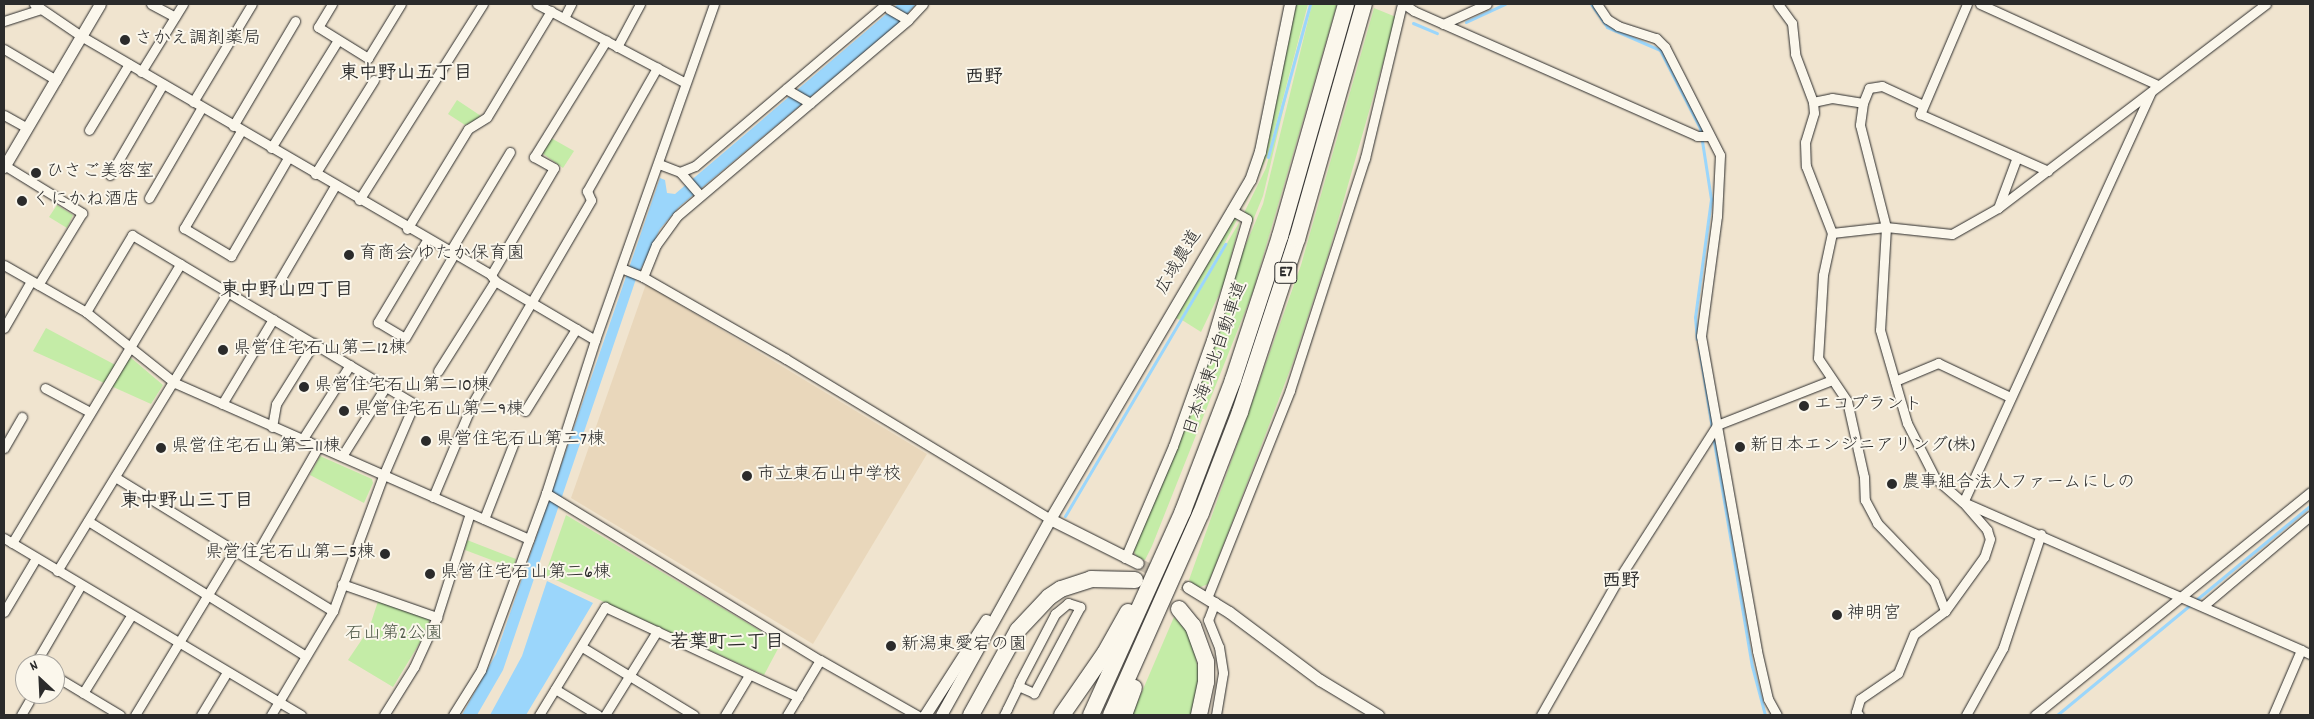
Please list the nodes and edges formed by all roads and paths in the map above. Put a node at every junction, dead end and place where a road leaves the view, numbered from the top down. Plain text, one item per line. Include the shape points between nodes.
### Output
1 (100, 4) edge
2 (151, 4) edge
3 (183, 4) edge
4 (252, 4) edge
5 (332, 4) edge
6 (401, 4) edge
7 (483, 4) edge
8 (537, 4) edge
9 (571, 4) edge
10 (640, 4) edge
11 (714, 4) edge
12 (922, 4) edge
13 (1290, 4) edge
14 (1346, 4) edge
15 (1364, 4) edge
16 (1403, 4) edge
17 (1487, 4) edge
18 (1597, 4) edge
19 (1778, 4) edge
20 (1967, 4) edge
21 (1980, 4) edge
22 (2266, 4) edge
23 (37, 6) edge
24 (888, 6) edge
25 (551, 11) junction
26 (175, 17) junction
27 (564, 18) junction
28 (906, 19) dead end
29 (4, 21) edge
30 (295, 21) dead end
31 (1443, 24) junction
32 (81, 36) junction
33 (338, 40) junction
34 (606, 40) junction
35 (617, 46) junction
36 (4, 49) edge
37 (129, 64) junction
38 (657, 68) junction
39 (141, 72) junction
40 (56, 80) junction
41 (374, 80) dead end
42 (684, 82) junction
43 (163, 84) junction
44 (2158, 84) junction
45 (789, 91) junction
46 (2151, 92) junction
47 (193, 102) junction
48 (808, 102) junction
49 (1813, 102) junction
50 (1863, 103) junction
51 (1923, 105) junction
52 (202, 107) junction
53 (4, 115) edge
54 (27, 128) junction
55 (237, 128) junction
56 (90, 130) dead end
57 (1710, 136) junction
58 (271, 148) junction
59 (510, 152) dead end
60 (2017, 157) junction
61 (288, 158) junction
62 (659, 164) junction
63 (4, 166) edge
64 (2048, 171) junction
65 (680, 172) junction
66 (315, 174) junction
67 (110, 175) dead end
68 (335, 186) junction
69 (698, 194) junction
70 (149, 198) dead end
71 (359, 200) junction
72 (1998, 208) junction
73 (1231, 210) junction
74 (1886, 227) junction
75 (407, 229) junction
76 (1832, 232) junction
77 (427, 240) junction
78 (451, 255) junction
79 (180, 264) junction
80 (4, 265) edge
81 (623, 269) junction
82 (641, 276) junction
83 (493, 278) junction
84 (34, 283) junction
85 (278, 284) dead end
86 (228, 292) junction
87 (531, 302) junction
88 (86, 312) junction
89 (273, 319) junction
90 (4, 328) edge
91 (576, 329) junction
92 (595, 340) junction
93 (314, 344) junction
94 (130, 346) junction
95 (350, 365) junction
96 (438, 371) dead end
97 (1233, 380) junction
98 (1832, 380) junction
99 (1895, 381) junction
100 (175, 383) junction
101 (386, 386) junction
102 (45, 388) dead end
103 (2010, 397) junction
104 (222, 404) junction
105 (525, 411) dead end
106 (90, 412) junction
107 (22, 417) dead end
108 (1717, 424) junction
109 (272, 426) junction
110 (516, 437) dead end
111 (302, 440) junction
112 (318, 447) junction
113 (4, 448) edge
114 (342, 456) junction
115 (383, 476) junction
116 (114, 477) junction
117 (2310, 492) edge
118 (546, 494) junction
119 (433, 497) junction
120 (1963, 502) junction
121 (470, 513) junction
122 (1200, 513) junction
123 (2310, 516) edge
124 (484, 519) junction
125 (1050, 519) junction
126 (88, 521) junction
127 (2041, 534) junction
128 (529, 539) junction
129 (8, 541) edge
130 (235, 550) junction
131 (36, 558) junction
132 (1125, 558) junction
133 (252, 560) junction
134 (1138, 563) tunnel mouth
135 (57, 571) junction
136 (1135, 580) tunnel mouth
137 (342, 584) junction
138 (82, 585) junction
139 (1188, 587) tunnel mouth
140 (207, 595) junction
141 (2181, 598) junction
142 (1211, 600) junction
143 (2203, 606) junction
144 (1180, 609) dead end
145 (334, 611) junction
146 (1945, 611) junction
147 (4, 612) edge
148 (131, 616) junction
149 (438, 617) junction
150 (657, 631) junction
151 (178, 644) junction
152 (582, 647) junction
153 (2301, 650) junction
154 (41, 654) edge
155 (2310, 654) edge
156 (306, 656) junction
157 (820, 660) junction
158 (227, 672) junction
159 (749, 675) junction
160 (629, 676) junction
161 (65, 682) edge
162 (1018, 686) junction
163 (555, 689) junction
164 (83, 693) junction
165 (798, 697) junction
166 (279, 702) junction
167 (27, 704) edge
168 (21, 715) edge
169 (120, 715) edge
170 (135, 715) edge
171 (201, 715) edge
172 (271, 715) edge
173 (301, 715) edge
174 (384, 715) edge
175 (454, 715) edge
176 (539, 715) edge
177 (598, 715) edge
178 (606, 715) edge
179 (694, 715) edge
180 (725, 715) edge
181 (787, 715) edge
182 (917, 715) edge
183 (925, 715) edge
184 (940, 715) edge
185 (971, 715) edge
186 (1004, 715) edge
187 (1062, 715) edge
188 (1091, 715) edge
189 (1110, 715) edge
190 (1124, 715) edge
191 (1199, 715) edge
192 (1216, 715) edge
193 (1378, 715) edge
194 (1541, 715) edge
195 (1777, 715) edge
196 (1859, 715) edge
197 (1966, 715) edge
198 (2035, 715) edge
199 (2273, 715) edge

1 - 32 street
2 - 26 street
3 - 26 street
4 - 47 street
5 - 33 street via 318,28
6 - 33 street via 368,58
7 - 71 street
8 - 25 street
9 - 27 street
10 - 35 street
11 - 42 street
12 - 48 street via 908,20
13 - 73 street, 広域農道 via 1260,151 1250,180
14 - 97 highway, 日本海東北自動車道 / E7 via 1280,236
15 - 122 highway, E7 via 1268,330
16 - 31 street
16 - 142 street via 1365,158 1290,390
17 - 31 street
18 - 57 street via 1607,19 1618,26 1656,38 1665,47
19 - 49 street via 1792,23 1795,54
20 - 51 street
21 - 44 street
22 - 44 street
23 - 29 street
23 - 32 street
24 - 28 street
24 - 45 street
25 - 27 street
25 - 75 street via 487,117 468,129
26 - 39 street
27 - 34 street
30 - 55 street
31 - 57 street via 1697,136
32 - 37 street
32 - 40 street
33 - 58 street
34 - 35 street
34 - 83 street via 534,157 554,168
35 - 38 street
36 - 40 street
37 - 39 street
37 - 56 street
38 - 42 street
38 - 87 street via 587,191 591,200
39 - 43 street
40 - 54 street
41 - 66 street
42 - 62 street
43 - 47 street
43 - 67 street
44 - 46 street
45 - 48 street
45 - 65 street via 696,166
46 - 64 street
46 - 103 street
47 - 52 street
48 - 69 street
49 - 50 street via 1832,98
49 - 76 street via 1814,113 1805,142 1806,166
50 - 51 street via 1869,88 1882,86
50 - 74 street via 1860,125
51 - 60 street via 1920,114
52 - 55 street
52 - 70 street
53 - 54 street
54 - 63 street
55 - 58 street
55 - 61 street via 184,228 231,256
57 - 108 street via 1720,155 1701,336
58 - 61 street
59 - 78 street
60 - 64 street
60 - 72 street
61 - 66 street
62 - 65 street
62 - 81 street
63 - 84 street via 82,214
64 - 72 street
65 - 69 street
66 - 68 street
68 - 71 street
68 - 85 street
69 - 82 street via 668,226
71 - 75 street
72 - 74 street via 1952,234
73 - 125 street, 広域農道
73 - 132 street via 1247,219 1211,340 1173,446
74 - 76 street
74 - 99 street via 1880,330
75 - 77 street
76 - 98 street via 1824,275 1818,358
77 - 78 street
77 - 78 street via 378,322 405,338
78 - 83 street
79 - 86 street
79 - 88 street via 132,235
79 - 94 street
80 - 84 street
81 - 82 street
81 - 92 street
82 - 125 street
83 - 87 street
83 - 96 street
84 - 88 street
84 - 90 street
86 - 89 street
86 - 100 street
87 - 91 street
87 - 119 street via 472,404
88 - 94 street
89 - 93 street
89 - 104 street
91 - 92 street
91 - 105 street
92 - 118 street
93 - 95 street
93 - 109 street via 276,404
94 - 100 street
94 - 106 street
95 - 101 street
95 - 111 street
97 - 187 highway via 1125,619
97 - 188 highway, 日本海東北自動車道 / E7 via 1183,511
98 - 108 street
98 - 146 street via 1847,401 1864,476 1865,500 1877,523 1934,582
99 - 103 street via 1938,363
99 - 120 street via 1907,423 1935,478
100 - 104 street
100 - 116 street
101 - 114 street
101 - 115 street via 414,404
102 - 106 street
103 - 120 street
104 - 109 street
106 - 129 street
107 - 113 street
108 - 194 street via 1616,583
108 - 195 street via 1757,651 1768,699
109 - 111 street
110 - 124 street
111 - 112 street
112 - 114 street
112 - 133 street
114 - 115 street
115 - 119 street
115 - 137 street
116 - 126 street
116 - 130 street
117 - 141 street
118 - 128 street
118 - 157 street
119 - 121 street
120 - 127 street
120 - 146 street via 1987,530 1990,539 1984,557
121 - 124 street
121 - 149 street
122 - 189 highway, E7
122 - 190 highway
123 - 143 street
124 - 128 street
125 - 132 street
125 - 183 street, 広域農道
125 - 184 street, 広域農道
126 - 135 street
126 - 140 street
127 - 141 street
127 - 197 street via 2003,648
128 - 175 street via 481,670
129 - 131 street
130 - 133 street
130 - 140 street
131 - 135 street
131 - 147 street
132 - 134 street
133 - 145 street
135 - 138 street
136 - 185 highway via 1091,579 1049,596 1018,630
137 - 145 street
137 - 149 street
138 - 148 street
138 - 154 street
139 - 142 street
140 - 151 street
140 - 156 street
141 - 143 street
141 - 198 street
142 - 192 street via 1208,620 1219,647 1223,674
142 - 193 street via 1313,675
143 - 153 street
144 - 191 highway via 1193,626 1206,662 1206,682
145 - 156 street
146 - 196 street via 1914,634 1898,673 1860,699 1856,712
148 - 151 street
148 - 164 street
149 - 174 street via 414,667
150 - 152 street via 605,607
150 - 159 street
150 - 160 street
151 - 158 street
151 - 170 street
152 - 160 street
152 - 163 street
153 - 155 street
153 - 199 street
156 - 166 street
157 - 165 street
157 - 182 street
158 - 166 street
158 - 171 street
159 - 165 street
159 - 180 street
160 - 178 street
160 - 179 street
161 - 164 street
162 - 162 street via 1055,614 1068,602 1080,607 1034,693
162 - 186 street
163 - 176 street
163 - 177 street
164 - 169 street
165 - 181 street
166 - 172 street
166 - 173 street
167 - 168 street

